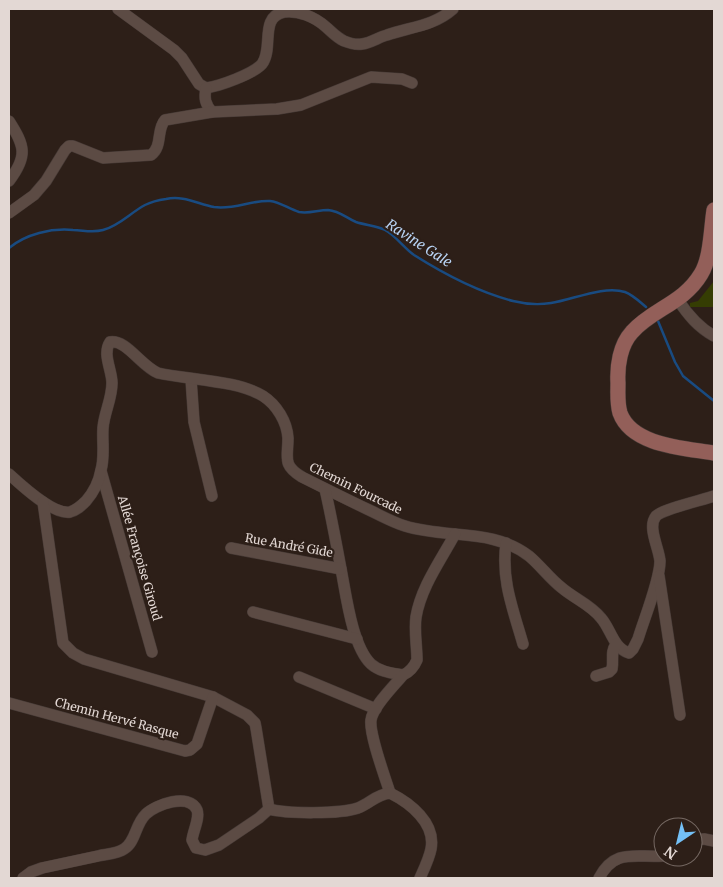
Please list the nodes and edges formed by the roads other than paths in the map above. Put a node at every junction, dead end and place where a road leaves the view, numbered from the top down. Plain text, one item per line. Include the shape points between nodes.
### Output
1 (118, 9) edge
2 (454, 9) edge
3 (412, 84) dead end
4 (206, 88) junction
5 (212, 112) junction
6 (9, 121) edge
7 (9, 181) edge
8 (714, 210) edge
9 (9, 213) edge
10 (678, 300) junction
11 (714, 336) edge
12 (191, 379) junction
13 (714, 453) edge
14 (101, 472) junction
15 (9, 474) edge
16 (21, 485) junction
17 (9, 488) edge
18 (326, 489) junction
19 (212, 496) dead end
20 (714, 496) edge
21 (43, 502) junction
22 (455, 534) junction
23 (506, 543) junction
24 (231, 548) dead end
25 (341, 569) junction
26 (658, 572) junction
27 (252, 612) dead end
28 (357, 639) junction
29 (523, 644) dead end
30 (616, 644) junction
31 (152, 652) dead end
32 (403, 675) junction
33 (596, 676) dead end
34 (299, 677) dead end
35 (213, 697) junction
36 (9, 703) edge
37 (376, 709) junction
38 (680, 715) dead end
39 (390, 793) junction
40 (269, 808) junction
41 (653, 856) edge
42 (23, 878) edge
43 (420, 878) edge
44 (599, 878) edge

1 - 4 street via 174,50 199,84
2 - 4 street via 437,21 363,44 343,41 307,15 279,14 270,23 268,49 262,63 248,73
3 - 5 street via 402,79 371,77 301,105
4 - 5 street via 206,106
5 - 9 street via 165,120 157,148 151,156 103,158 69,146 34,195
6 - 7 street via 23,148 22,163
8 - 10 main road via 706,262 693,286
10 - 11 street via 699,326
10 - 13 main road via 640,325 621,350 618,403 627,425 638,434 667,445
12 - 14 street, Chemin Fourcade via 154,371 121,343 110,342 106,352 112,388 104,420
12 - 18 street, Chemin Fourcade via 252,390 273,404 287,431 286,453 290,467
12 - 19 street via 194,422
14 - 21 street, Chemin Fourcade via 88,499 76,510 61,511
14 - 31 street, Allée Françoise Giroud
15 - 16 street, Chemin Fourcade
16 - 17 street
16 - 21 street, Chemin Fourcade
18 - 22 street, Chemin Fourcade via 404,526
18 - 25 street, Rue André Gide
20 - 26 street via 656,516 652,529 660,560
21 - 35 street via 63,643 67,648 84,659
22 - 23 street, Chemin Fourcade
22 - 32 street via 421,601 416,618 417,660
23 - 29 street via 506,582
23 - 30 street, Chemin Fourcade via 530,556 561,588 594,610
24 - 25 street, Rue André Gide
25 - 28 street, Rue André Gide
26 - 30 street via 636,644 629,653
26 - 38 street
27 - 28 street
28 - 32 street, Rue André Gide via 375,667
30 - 33 street via 611,655 612,669
32 - 37 street
34 - 37 street
35 - 36 street, Chemin Hervé Rasque via 197,744 190,750
35 - 40 street via 247,714 255,723
37 - 39 street via 371,719 372,731
39 - 40 street via 346,810 290,812
39 - 43 street via 406,802 427,824 431,848
40 - 42 street via 219,845 200,850 192,840 197,810 185,801 167,802 146,813 132,841 122,850 42,868
41 - 44 street via 623,856 608,865

